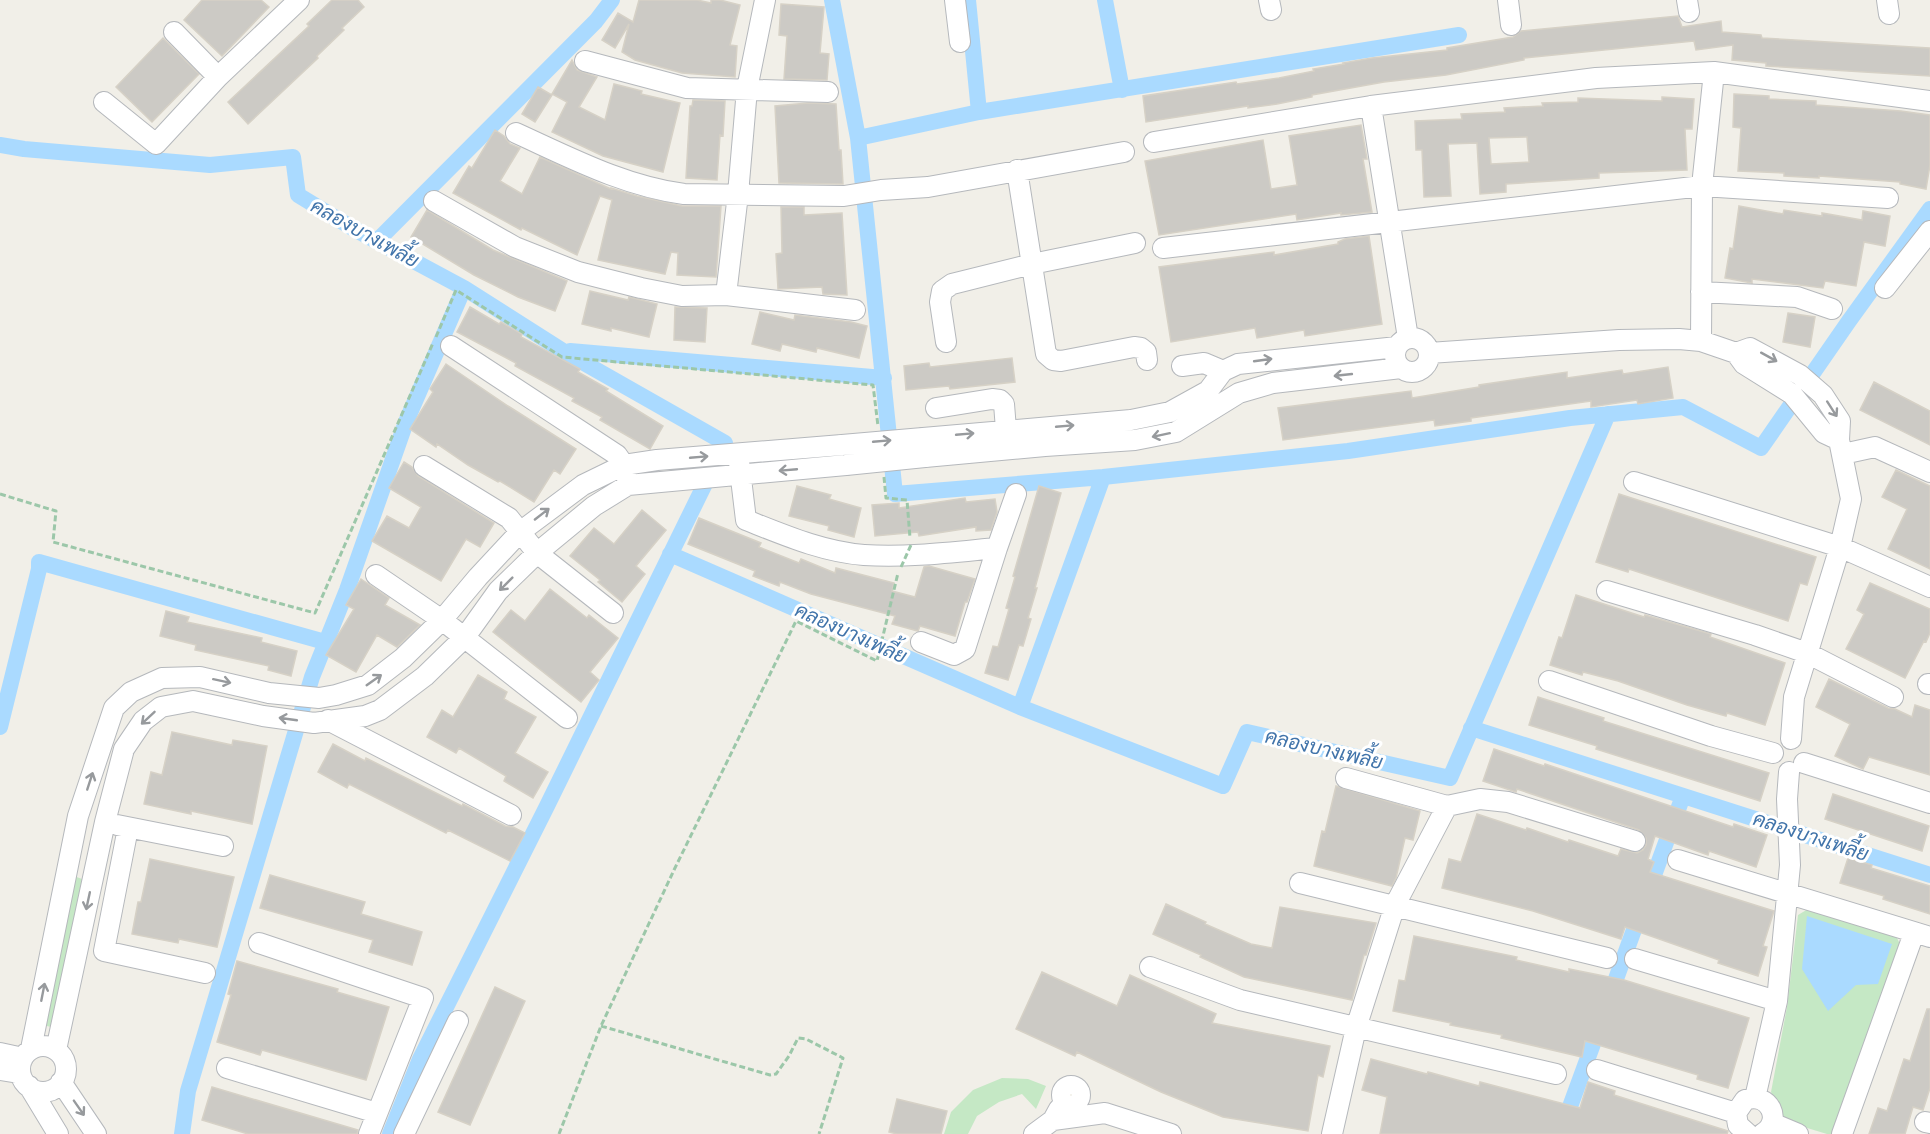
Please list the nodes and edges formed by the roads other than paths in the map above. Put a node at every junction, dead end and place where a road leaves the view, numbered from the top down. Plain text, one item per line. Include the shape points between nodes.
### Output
1 (765, 0) edge
2 (955, 0) edge
3 (1508, 0) edge
4 (1514, 0) edge
5 (290, 2) edge
6 (1511, 25) dead end
7 (174, 32) dead end
8 (960, 42) dead end
9 (585, 61) dead end
10 (1714, 72) junction
11 (218, 77) junction
12 (747, 89) junction
13 (828, 92) dead end
14 (1930, 101) edge
15 (104, 102) dead end
16 (1371, 106) junction
17 (516, 133) dead end
18 (1154, 142) dead end
19 (1124, 152) dead end
20 (1017, 170) junction
21 (1702, 186) junction
22 (738, 194) junction
23 (1888, 198) dead end
24 (434, 201) dead end
25 (1389, 222) junction
26 (1930, 232) edge
27 (1135, 243) dead end
28 (1163, 248) dead end
29 (1032, 264) junction
30 (1885, 288) dead end
31 (1701, 292) junction
32 (726, 295) junction
33 (1832, 309) dead end
34 (855, 310) dead end
35 (1701, 341) junction
36 (946, 342) dead end
37 (1402, 342) junction
38 (450, 346) dead end
39 (1429, 353) junction
40 (1147, 360) dead end
41 (1182, 366) dead end
42 (1401, 368) junction
43 (1223, 371) junction
44 (936, 408) dead end
45 (1007, 440) junction
46 (924, 447) junction
47 (1841, 447) junction
48 (732, 454) junction
49 (624, 465) junction
50 (424, 466) dead end
51 (1930, 472) edge
52 (733, 475) junction
53 (1634, 482) dead end
54 (628, 485) junction
55 (1016, 494) dead end
56 (520, 532) junction
57 (1840, 547) junction
58 (997, 548) junction
59 (537, 552) junction
60 (376, 575) dead end
61 (1930, 587) edge
62 (1607, 591) dead end
63 (613, 613) dead end
64 (442, 620) junction
65 (465, 637) junction
66 (921, 642) dead end
67 (1807, 653) junction
68 (1549, 681) dead end
69 (1893, 697) dead end
70 (319, 698) junction
71 (567, 718) dead end
72 (322, 722) junction
73 (1791, 739) junction
74 (1773, 753) junction
75 (1797, 767) junction
76 (1346, 778) dead end
77 (1930, 803) edge
78 (1447, 806) junction
79 (511, 815) dead end
80 (78, 816) junction
81 (105, 822) junction
82 (128, 828) junction
83 (1635, 841) dead end
84 (223, 846) dead end
85 (1678, 860) dead end
86 (1300, 883) dead end
87 (1788, 894) junction
88 (1395, 905) junction
89 (1922, 935) edge
90 (259, 943) dead end
91 (1607, 958) dead end
92 (1635, 959) dead end
93 (1150, 967) dead end
94 (205, 973) dead end
95 (1777, 1001) junction
96 (458, 1021) dead end
97 (1356, 1028) junction
98 (56, 1050) junction
99 (0, 1053) edge
100 (26, 1067) junction
101 (227, 1068) dead end
102 (0, 1070) edge
103 (1597, 1071) dead end
104 (1556, 1074) dead end
105 (62, 1082) junction
106 (1755, 1098) junction
107 (377, 1113) junction
108 (1105, 1113) junction
109 (1736, 1113) junction
110 (1053, 1120) junction
111 (1767, 1129) edge
112 (58, 1134) edge
113 (96, 1134) edge
114 (369, 1134) edge
115 (404, 1134) edge
116 (1034, 1134) edge
117 (1171, 1134) edge
118 (1332, 1134) edge
119 (1747, 1134) edge
120 (1798, 1134) edge
121 (1842, 1134) edge

1 - 12 street
2 - 8 street
3 - 4 street
3 - 6 street
5 - 11 street
7 - 11 street
9 - 12 street via 687,88
10 - 14 street
10 - 16 street via 1596,78
10 - 21 street
11 - 15 street via 156,144
12 - 13 street
12 - 22 street
16 - 18 street
16 - 25 street
17 - 22 street via 637,184 684,194
19 - 20 street
20 - 22 street via 928,187 844,195
20 - 29 street
21 - 23 street
21 - 25 street
21 - 31 street
22 - 32 street
24 - 32 street via 515,247 578,272 682,296
25 - 28 street
25 - 37 street
26 - 30 street
27 - 29 street
29 - 36 street via 952,284 942,291
29 - 40 street via 1046,354 1053,360 1061,362 1134,347 1142,348
31 - 33 street via 1797,297
31 - 35 street
32 - 34 street
35 - 39 street via 1619,339
35 - 47 street via 1736,353 1750,348 1800,375 1823,395 1840,421
37 - 39 street via 1414,338 1424,343
37 - 42 street via 1395,359
43 -> 37 street via 1238,364
38 - 49 street via 589,435 617,455
39 - 42 street via 1422,369 1411,372
41 - 43 street via 1204,363
42 -> 45 street via 1273,383 1239,393 1176,432 1135,440
45 -> 43 street via 1170,412 1208,391
44 - 45 street via 1000,400 1004,404
45 - 46 street
48 -> 46 street, bridge via 842,445
46 -> 52 street, bridge via 846,465
47 - 51 street via 1875,447
47 - 57 street via 1851,499
49 -> 48 street
48 - 52 street
49 - 54 street
56 -> 49 street via 583,485
50 - 56 street via 509,518
52 - 54 street
52 - 58 street via 746,520 806,543 863,555
53 - 57 street
54 - 59 street via 594,506
55 - 58 street
56 - 59 street
56 - 64 street
57 - 61 street
57 - 67 street
58 - 66 street via 965,650 954,654
59 - 63 street
59 -> 65 street via 498,591
60 - 64 street
62 - 67 street
64 - 65 street
70 -> 64 street via 368,685
65 - 71 street
65 - 72 street via 425,676 380,710
67 - 69 street
67 - 73 street via 1794,697
68 - 74 street
70 - 72 street
80 -> 70 street via 114,708 131,692 162,678 200,677 269,693
72 - 79 street
72 -> 81 street via 263,716 193,701 161,707 143,721 124,749
73 - 74 street via 1777,744
73 - 75 street via 1806,752
74 - 75 street via 1779,768
75 - 77 street
75 - 87 street via 1787,800
76 - 78 street
78 - 83 street via 1480,799 1508,802
78 - 88 street
80 - 81 street
100 -> 80 street
81 - 82 street
81 -> 98 street
82 - 84 street
82 - 94 street via 104,951
85 - 87 street
86 - 88 street
87 - 89 street
87 - 95 street
88 - 91 street
88 - 97 street
89 - 121 street
90 - 107 street via 423,998
92 - 95 street
93 - 97 street via 1240,1000
95 - 106 street
96 - 115 street
97 - 104 street
97 - 118 street
98 - 100 street via 42,1046
98 - 105 street via 65,1061
99 - 100 street
100 - 102 street
100 - 105 street via 43,1091
100 - 112 street
101 - 107 street
103 - 109 street
105 -> 113 street
106 - 109 street via 1745,1100
106 - 111 street via 1770,1106 1774,1117
107 - 114 street
108 - 110 street
108 - 110 street via 1072,1098
108 - 117 street
109 - 119 street via 1738,1125
110 - 116 street
111 - 120 street

